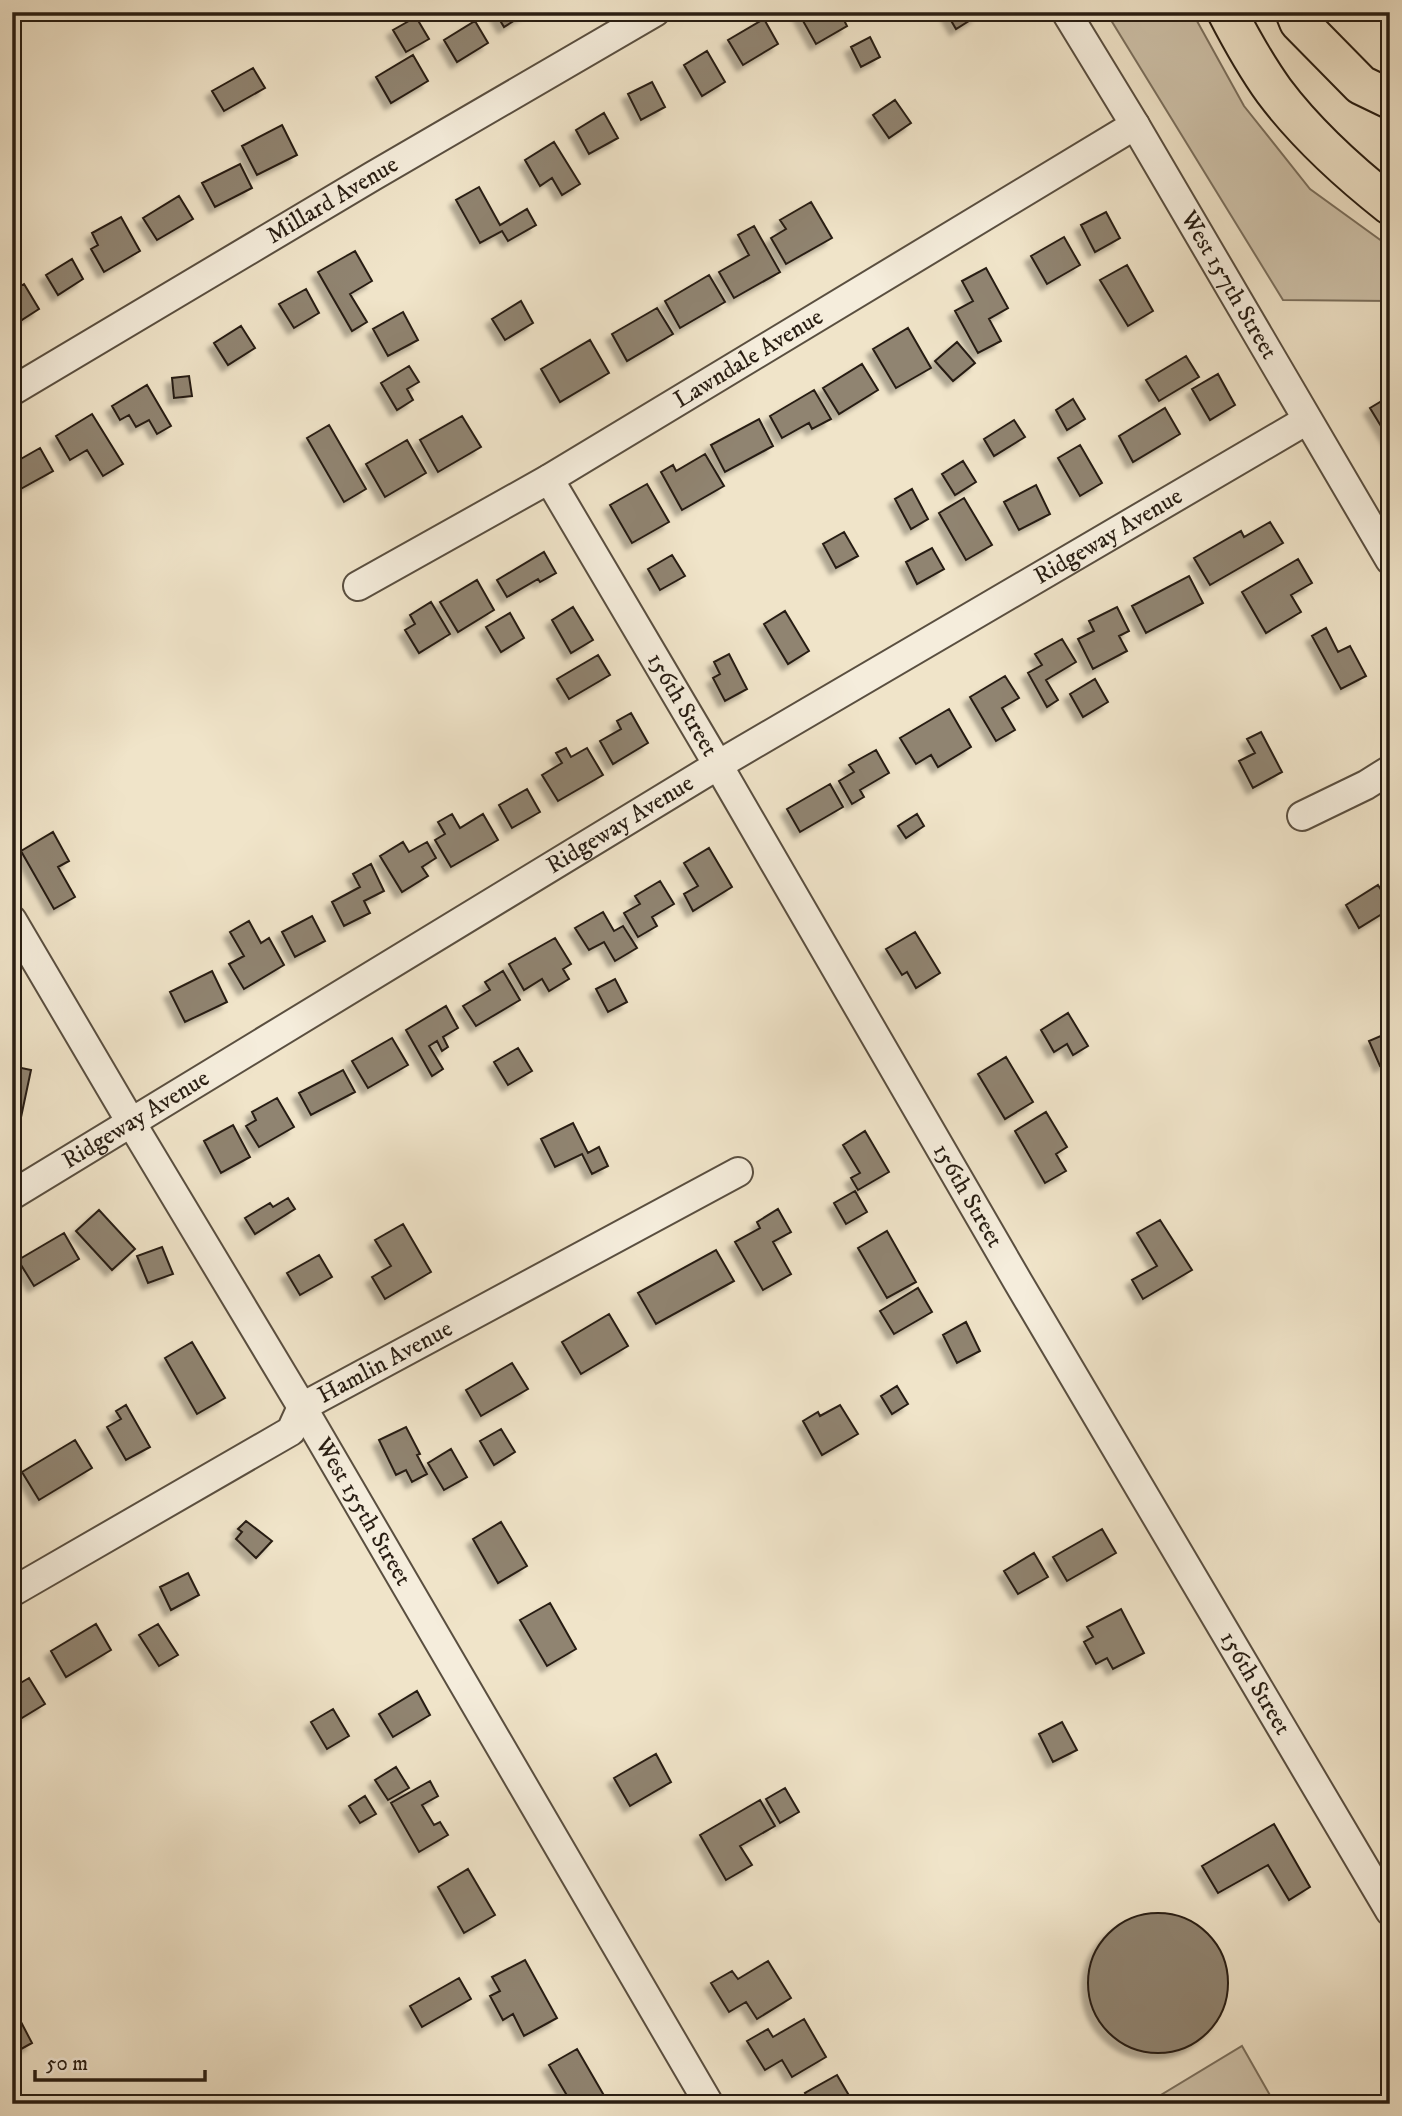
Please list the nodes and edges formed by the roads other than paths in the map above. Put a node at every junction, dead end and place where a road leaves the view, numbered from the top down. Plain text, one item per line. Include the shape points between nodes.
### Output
1 (655, 12) edge
2 (1066, 12) edge
3 (1227, 12) edge
4 (1294, 12) edge
5 (1390, 99) edge
6 (1135, 125) junction
7 (1390, 205) edge
8 (12, 391) edge
9 (1307, 420) junction
10 (549, 479) junction
11 (1390, 560) edge
12 (358, 586) dead end
13 (718, 765) junction
14 (1390, 770) edge
15 (1302, 816) dead end
16 (12, 920) edge
17 (131, 1124) junction
18 (738, 1172) dead end
19 (12, 1195) edge
20 (302, 1407) junction
21 (12, 1592) edge
22 (1390, 1910) edge
23 (709, 2104) edge

1 - 8 street, Millard Avenue
2 - 6 street, West 157th Street
3 - 7 highway via 1248,53 1304,128
4 - 5 highway via 1361,85
6 - 9 street, West 157th Street
6 - 10 street, Lawndale Avenue
9 - 11 street, West 157th Street
9 - 13 street, Ridgeway Avenue
10 - 12 street, Lawndale Avenue
10 - 13 street, 156th Street
13 - 17 street, Ridgeway Avenue
13 - 22 street, 156th Street
14 - 15 street
16 - 17 street, West 155th Street
17 - 19 street, Ridgeway Avenue
17 - 20 street, West 155th Street
18 - 20 street, Hamlin Avenue
20 - 21 street, Hamlin Avenue via 291,1431
20 - 23 street, West 155th Street

